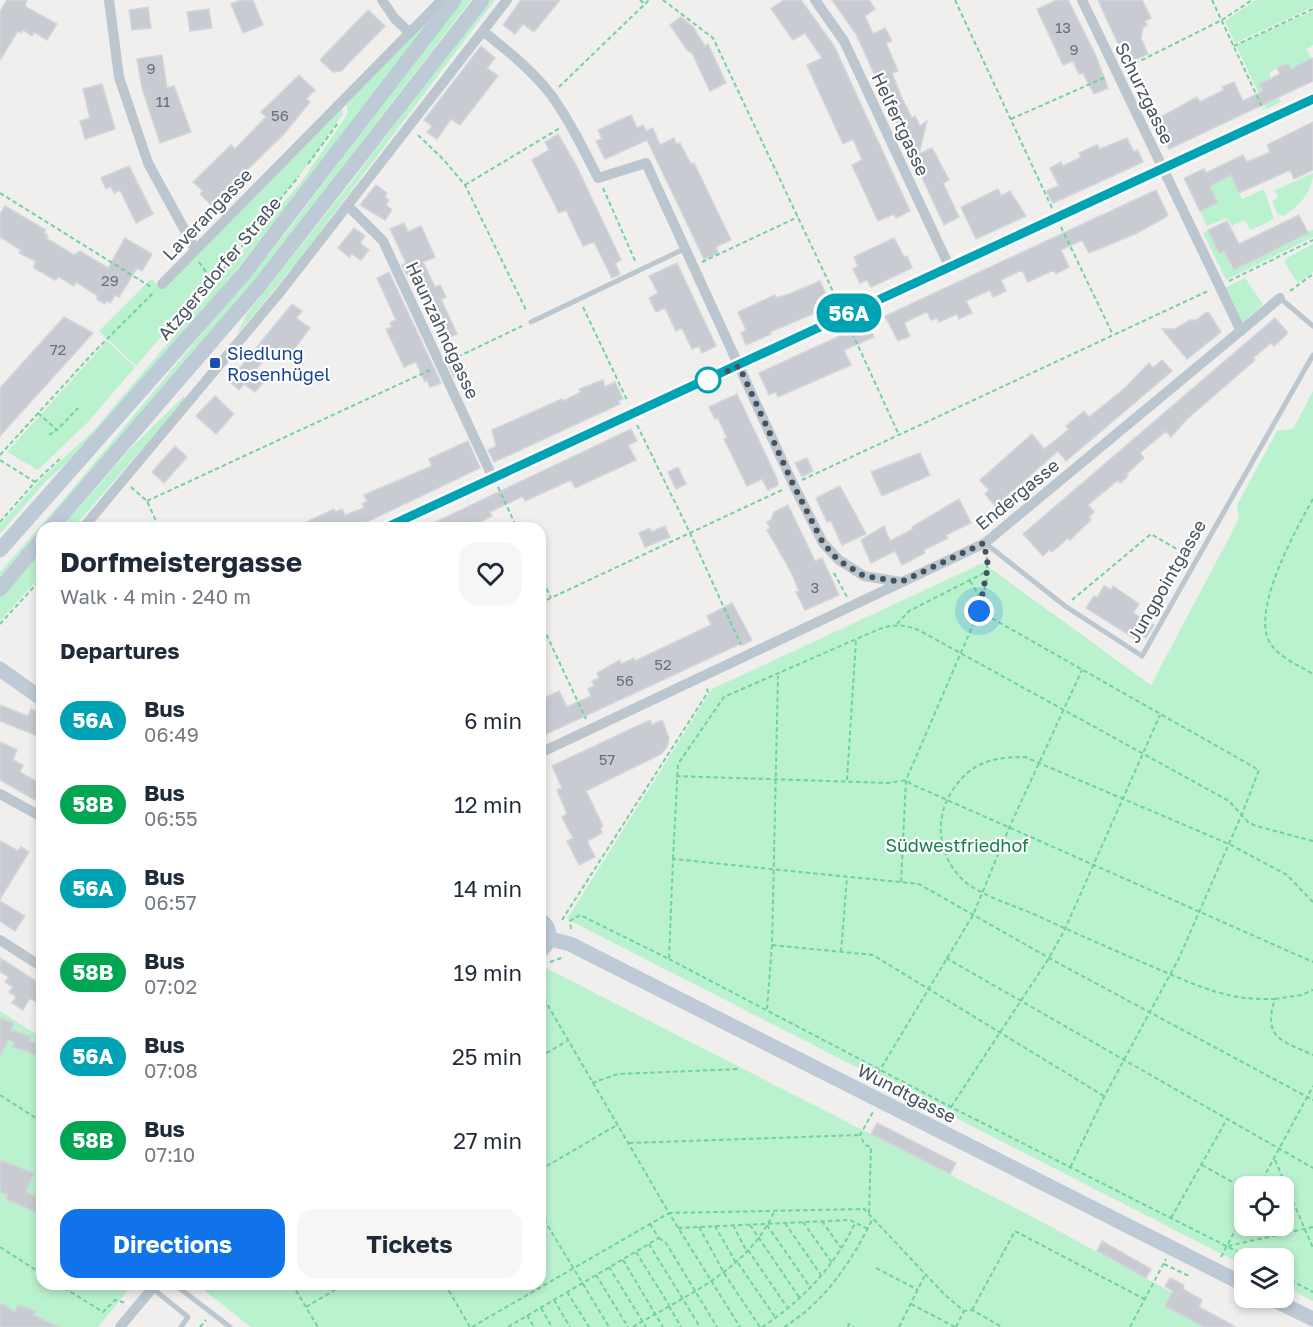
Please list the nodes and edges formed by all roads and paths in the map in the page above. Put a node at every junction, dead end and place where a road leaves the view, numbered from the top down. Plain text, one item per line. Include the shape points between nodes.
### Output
1 (109, 0) edge
2 (382, 0) edge
3 (442, 0) edge
4 (453, 0) edge
5 (482, 0) edge
6 (507, 0) edge
7 (640, 0) edge
8 (650, 0) edge
9 (663, 0) edge
10 (815, 0) edge
11 (955, 0) edge
12 (1082, 0) edge
13 (1212, 0) edge
14 (1252, 0) edge
15 (646, 5) junction
16 (1313, 9) edge
17 (1222, 20) junction
18 (409, 32) junction
19 (484, 32) junction
20 (1234, 46) junction
21 (1117, 72) junction
22 (550, 95) junction
23 (1313, 99) edge
24 (1011, 119) junction
25 (1268, 120) junction
26 (339, 122) dead end
27 (569, 123) junction
28 (408, 126) junction
29 (307, 166) dead end
30 (1163, 168) junction
31 (301, 175) dead end
32 (598, 178) junction
33 (465, 186) junction
34 (0, 193) edge
35 (348, 206) junction
36 (798, 217) junction
37 (1056, 217) junction
38 (1313, 240) edge
39 (684, 249) junction
40 (194, 251) junction
41 (692, 266) junction
42 (949, 266) junction
43 (639, 270) junction
44 (1313, 274) edge
45 (1218, 286) junction
46 (159, 287) junction
47 (1280, 298) junction
48 (579, 299) junction
49 (844, 315) junction
50 (531, 322) junction
51 (1313, 326) edge
52 (1241, 331) junction
53 (1113, 335) junction
54 (1313, 355) edge
55 (441, 364) junction
56 (739, 366) junction
57 (78, 408) dead end
58 (38, 413) junction
59 (632, 413) junction
60 (57, 430) junction
61 (49, 435) dead end
62 (899, 435) junction
63 (0, 455) edge
64 (0, 460) edge
65 (493, 478) junction
66 (124, 480) junction
67 (35, 482) dead end
68 (793, 484) junction
69 (1313, 499) edge
70 (147, 501) junction
71 (56, 522) edge
72 (89, 522) edge
73 (156, 522) edge
74 (398, 522) edge
75 (514, 522) edge
76 (690, 533) junction
77 (984, 543) junction
78 (36, 546) edge
79 (0, 550) edge
80 (838, 560) junction
81 (1196, 560) junction
82 (988, 571) junction
83 (970, 581) junction
84 (901, 582) junction
85 (36, 585) edge
86 (546, 588) edge
87 (0, 589) edge
88 (551, 598) junction
89 (546, 600) edge
90 (982, 600) junction
91 (851, 606) junction
92 (1065, 606) junction
93 (979, 611) junction
94 (0, 624) edge
95 (897, 624) junction
96 (546, 634) edge
97 (856, 639) junction
98 (961, 653) junction
99 (745, 656) junction
100 (0, 669) edge
101 (1082, 670) junction
102 (1313, 674) edge
103 (778, 675) junction
104 (700, 677) junction
105 (36, 694) edge
106 (1063, 710) junction
107 (1160, 715) junction
108 (591, 729) junction
109 (546, 750) edge
110 (1142, 754) junction
111 (1039, 763) junction
112 (676, 776) junction
113 (776, 778) junction
114 (906, 780) junction
115 (847, 781) junction
116 (0, 794) edge
117 (1123, 798) junction
118 (946, 800) junction
119 (36, 814) edge
120 (1242, 814) junction
121 (1009, 828) junction
122 (1313, 841) edge
123 (1229, 844) junction
124 (674, 859) junction
125 (1093, 866) junction
126 (773, 870) junction
127 (847, 877) junction
128 (901, 882) junction
129 (983, 891) junction
130 (1313, 902) edge
131 (1199, 912) junction
132 (973, 915) junction
133 (562, 920) dead end
134 (1065, 929) junction
135 (572, 939) junction
136 (0, 940) edge
137 (546, 945) edge
138 (772, 945) junction
139 (841, 952) junction
140 (946, 958) junction
141 (1049, 958) junction
142 (669, 959) junction
143 (1313, 962) edge
144 (36, 963) edge
145 (546, 964) edge
146 (1171, 975) junction
147 (928, 989) junction
148 (1313, 990) edge
149 (1275, 999) junction
150 (1020, 1002) junction
151 (546, 1003) edge
152 (767, 1009) junction
153 (1151, 1013) junction
154 (1000, 1033) junction
155 (567, 1041) junction
156 (546, 1053) edge
157 (1313, 1055) edge
158 (1124, 1061) junction
159 (740, 1069) dead end
160 (879, 1070) junction
161 (874, 1080) dead end
162 (592, 1083) junction
163 (1313, 1086) edge
164 (0, 1095) edge
165 (1104, 1097) junction
166 (1307, 1097) junction
167 (1313, 1100) edge
168 (879, 1101) junction
169 (951, 1107) junction
170 (36, 1118) edge
171 (1227, 1119) junction
172 (617, 1125) junction
173 (860, 1135) junction
174 (628, 1143) junction
175 (1280, 1150) junction
176 (1275, 1159) junction
177 (1202, 1165) junction
178 (546, 1166) edge
179 (1070, 1168) junction
180 (1313, 1168) edge
181 (1265, 1176) edge
182 (1234, 1183) edge
183 (775, 1211) junction
184 (669, 1213) junction
185 (869, 1214) junction
186 (873, 1218) junction
187 (1172, 1218) junction
188 (822, 1221) junction
189 (803, 1222) junction
190 (855, 1222) junction
191 (546, 1223) edge
192 (785, 1223) junction
193 (650, 1224) junction
194 (750, 1224) junction
195 (768, 1224) junction
196 (733, 1225) junction
197 (716, 1226) junction
198 (699, 1227) junction
199 (1313, 1227) edge
200 (678, 1228) junction
201 (1305, 1228) junction
202 (868, 1229) junction
203 (1234, 1232) edge
204 (659, 1238) junction
205 (758, 1238) junction
206 (649, 1244) junction
207 (1226, 1246) junction
208 (0, 1247) edge
209 (1313, 1248) edge
210 (841, 1249) junction
211 (1172, 1249) junction
212 (1234, 1250) edge
213 (748, 1251) junction
214 (636, 1252) junction
215 (1221, 1257) dead end
216 (623, 1260) junction
217 (737, 1263) junction
218 (832, 1263) junction
219 (609, 1267) junction
220 (574, 1268) junction
221 (876, 1268) dead end
222 (36, 1270) edge
223 (724, 1274) junction
224 (596, 1275) junction
225 (821, 1275) junction
226 (925, 1275) junction
227 (1234, 1280) edge
228 (710, 1282) junction
229 (1294, 1282) edge
230 (583, 1283) junction
231 (546, 1284) edge
232 (810, 1287) junction
233 (68, 1290) edge
234 (151, 1290) edge
235 (158, 1290) edge
236 (182, 1290) edge
237 (296, 1290) edge
238 (335, 1290) edge
239 (449, 1290) edge
240 (536, 1290) edge
241 (696, 1290) junction
242 (918, 1290) junction
243 (567, 1292) junction
244 (1313, 1292) edge
245 (682, 1298) junction
246 (800, 1298) junction
247 (1144, 1299) junction
248 (554, 1300) junction
249 (910, 1304) junction
250 (138, 1306) junction
251 (669, 1306) junction
252 (306, 1307) junction
253 (541, 1308) junction
254 (788, 1308) junction
255 (1292, 1308) edge
256 (972, 1310) junction
257 (964, 1311) junction
258 (655, 1314) junction
259 (527, 1316) junction
260 (775, 1318) junction
261 (1313, 1318) edge
262 (642, 1322) junction
263 (514, 1323) junction
264 (120, 1327) edge
265 (181, 1327) edge
266 (230, 1327) edge
267 (318, 1327) edge
268 (471, 1327) edge
269 (508, 1327) edge
270 (516, 1327) edge
271 (534, 1327) edge
272 (552, 1327) edge
273 (570, 1327) edge
274 (589, 1327) edge
275 (609, 1327) edge
276 (628, 1327) edge
277 (633, 1327) edge
278 (645, 1327) edge
279 (663, 1327) edge
280 (681, 1327) edge
281 (699, 1327) edge
282 (717, 1327) edge
283 (740, 1327) edge
284 (761, 1327) edge
285 (784, 1327) edge
286 (848, 1327) edge
287 (854, 1327) edge
288 (899, 1327) edge
289 (955, 1327) edge
290 (1002, 1327) edge
291 (1130, 1327) edge

1 - 40 street via 119,78 148,163
2 - 18 street
3 - 18 street, Laverangasse
4 - 79 main road, Atzgersdorfer Straße via 242,276
5 - 71 main road via 261,285
6 - 19 street
7 - 15 path
8 - 15 path
9 - 36 path via 713,38
10 - 42 street, Helfertgasse via 844,40
11 - 24 path
12 - 21 street, Schurzgasse
13 - 17 path
14 - 17 path
15 - 22 path
16 - 20 path
17 - 20 path
17 - 21 path
18 - 40 street, Laverangasse
19 - 22 street via 514,56
19 - 28 street
20 - 25 path
21 - 24 path
21 - 30 street, Schurzgasse
22 - 27 street
23 - 25 street
24 - 37 path
25 - 30 street
26 - 29 path
27 - 32 street
27 - 33 path
28 - 33 path
28 - 35 street
30 - 37 street
30 - 45 street, Schurzgasse
31 - 40 path, Atzgersdorfer Straße via 213,282
32 - 39 street via 646,164
32 - 43 path
33 - 50 path
34 - 46 path
35 - 55 street, Haunzahndgasse via 383,241
35 - 66 street
36 - 41 path
36 - 49 path
37 - 42 street
37 - 53 path
38 - 45 path
39 - 41 street
39 - 43 lane
40 - 46 street, Laverangasse
41 - 56 street
42 - 49 street
43 - 48 lane
44 - 47 path
45 - 52 street, Schurzgasse
45 - 53 path
46 - 58 path
47 - 51 lane
47 - 52 street, Endergasse
48 - 50 lane
48 - 59 path
49 - 56 street
49 - 62 path
50 - 55 path
52 - 77 street, Endergasse
53 - 62 path
54 - 81 lane, Jungpointgasse
55 - 65 street, Haunzahndgasse
55 - 70 path
56 - 59 street
56 - 68 street
57 - 60 path
58 - 60 path
58 - 63 path
59 - 65 street
59 - 76 path
60 - 61 path
62 - 68 path
64 - 67 path
65 - 74 street
65 - 75 path
66 - 70 path
66 - 72 street
68 - 76 path
68 - 80 street via 823,543
69 - 102 path via 1272,585 1266,618 1266,634 1272,647
70 - 73 path
76 - 88 path
76 - 99 path
77 - 82 path
77 - 84 street, Endergasse
77 - 92 lane, Jungpointgasse
78 - 87 main road
80 - 84 street via 864,576
80 - 91 path via 833,569
81 - 92 path via 1151,534
81 - 92 lane, Jungpointgasse via 1142,656
82 - 83 path
82 - 90 path
83 - 90 path
83 - 95 path via 909,611
84 - 91 street, Endergasse
85 - 94 path
86 - 88 path
88 - 89 path
90 - 93 path
91 - 99 street, Endergasse
93 - 98 path
93 - 101 path
95 - 97 path
95 - 98 path via 910,626
96 - 108 path
97 - 103 path
97 - 115 path
98 - 106 path
98 - 114 path
99 - 104 street, Endergasse
100 - 105 main road
101 - 106 path
101 - 107 path
103 - 112 path via 724,697 678,764
103 - 113 path
104 - 108 street, Endergasse
104 - 133 path via 708,692
106 - 110 path
106 - 111 path
107 - 110 path
107 - 120 path via 1259,770
108 - 109 street, Endergasse
110 - 117 path
110 - 120 path via 1229,801
111 - 117 path
111 - 118 path via 1025,757 1000,757 974,766
111 - 121 path
112 - 113 path
112 - 124 path
113 - 115 path
113 - 126 path
114 - 115 path
114 - 118 path
114 - 128 path
116 - 119 street
117 - 123 path
117 - 125 path
118 - 121 path
118 - 129 path via 941,815 941,843 963,880
120 - 122 path via 1256,826
120 - 123 path
121 - 125 path
121 - 129 path
123 - 130 path via 1287,875
123 - 131 path
124 - 126 path
124 - 142 path
125 - 131 path
125 - 134 path
126 - 127 path
126 - 138 path
127 - 128 path
127 - 139 path
128 - 132 path via 919,884
129 - 132 path
129 - 134 path
131 - 143 path
131 - 146 path
132 - 140 path
132 - 141 path
134 - 141 path
134 - 146 path
135 - 137 main road, Wundtgasse
135 - 142 path via 569,924 580,915
135 - 145 path via 566,956
135 - 168 main road, Wundtgasse
136 - 144 street
138 - 139 path
138 - 152 path
139 - 147 path via 873,956
140 - 147 path
140 - 150 path
141 - 150 path
141 - 153 path
142 - 152 path
146 - 149 path via 1239,997
146 - 153 path
147 - 154 path
147 - 160 path
148 - 149 path
149 - 157 path via 1270,1025 1275,1036
150 - 154 path
150 - 158 path
151 - 155 path
152 - 160 path
153 - 158 path
153 - 166 path
154 - 165 path
154 - 169 path
155 - 156 path
155 - 162 path
158 - 165 path
158 - 171 path
159 - 162 path via 618,1074
160 - 161 path
160 - 169 path
162 - 172 path
163 - 166 path
164 - 170 path
165 - 179 path
166 - 167 path
166 - 175 path
168 - 173 path
168 - 211 main road, Wundtgasse
169 - 179 path
171 - 175 path
171 - 177 path
172 - 174 path
172 - 178 path
173 - 174 path
173 - 185 path via 865,1145 871,1147
174 - 184 path
175 - 176 path
175 - 180 path
176 - 181 path
176 - 201 path
177 - 182 path
177 - 187 path
179 - 187 path
183 - 184 path
183 - 185 path via 864,1209
183 - 195 path
184 - 193 path
184 - 200 path
185 - 186 path
186 - 202 path
186 - 226 path
187 - 207 path
188 - 189 path
188 - 190 path
188 - 210 path
189 - 192 path
189 - 218 path
190 - 202 path
190 - 210 path
191 - 220 path
192 - 195 path
192 - 225 path
193 - 204 path
193 - 220 path
194 - 195 path
194 - 196 path
194 - 205 path
195 - 205 path
195 - 232 path
196 - 197 path
196 - 213 path
197 - 198 path
197 - 217 path
198 - 200 path
198 - 223 path
199 - 201 path
200 - 228 path
201 - 207 path
201 - 209 path
202 - 285 path via 833,1283
203 - 207 path
204 - 206 path
204 - 241 path
205 - 213 path
205 - 246 path
206 - 214 path
206 - 245 path
207 - 212 path
207 - 215 path
208 - 222 path
210 - 218 path
211 - 227 main road, Wundtgasse
211 - 247 path
213 - 217 path
213 - 254 path
214 - 216 path
214 - 251 path
216 - 219 path
216 - 258 path
217 - 223 path
217 - 260 path
218 - 225 path
219 - 224 path
219 - 262 path
220 - 230 path
220 - 231 path
221 - 242 path
223 - 228 path
223 - 284 path
224 - 230 path
224 - 276 path
225 - 232 path
226 - 242 path
226 - 257 path
228 - 241 path
228 - 283 path
229 - 244 path
230 - 243 path
230 - 275 path
232 - 246 path
233 - 250 path via 103,1312 115,1300
234 - 250 street
235 - 265 lane via 188,1317
236 - 266 lane
237 - 252 path
238 - 252 path
239 - 268 path
240 - 268 path
241 - 245 path
241 - 282 path
242 - 249 path
243 - 248 path
243 - 274 path
245 - 251 path
245 - 281 path
246 - 254 path
247 - 256 path via 1015,1231
247 - 291 path
248 - 253 path
248 - 273 path
249 - 288 path
249 - 289 path
250 - 264 street
251 - 258 path
251 - 280 path
252 - 267 path
253 - 259 path
253 - 272 path
254 - 260 path
255 - 261 main road
256 - 257 path
256 - 290 path
257 - 289 path
258 - 262 path
258 - 279 path
259 - 263 path
259 - 271 path
260 - 284 path
262 - 277 path
262 - 278 path
263 - 269 path
263 - 270 path
286 - 287 path

